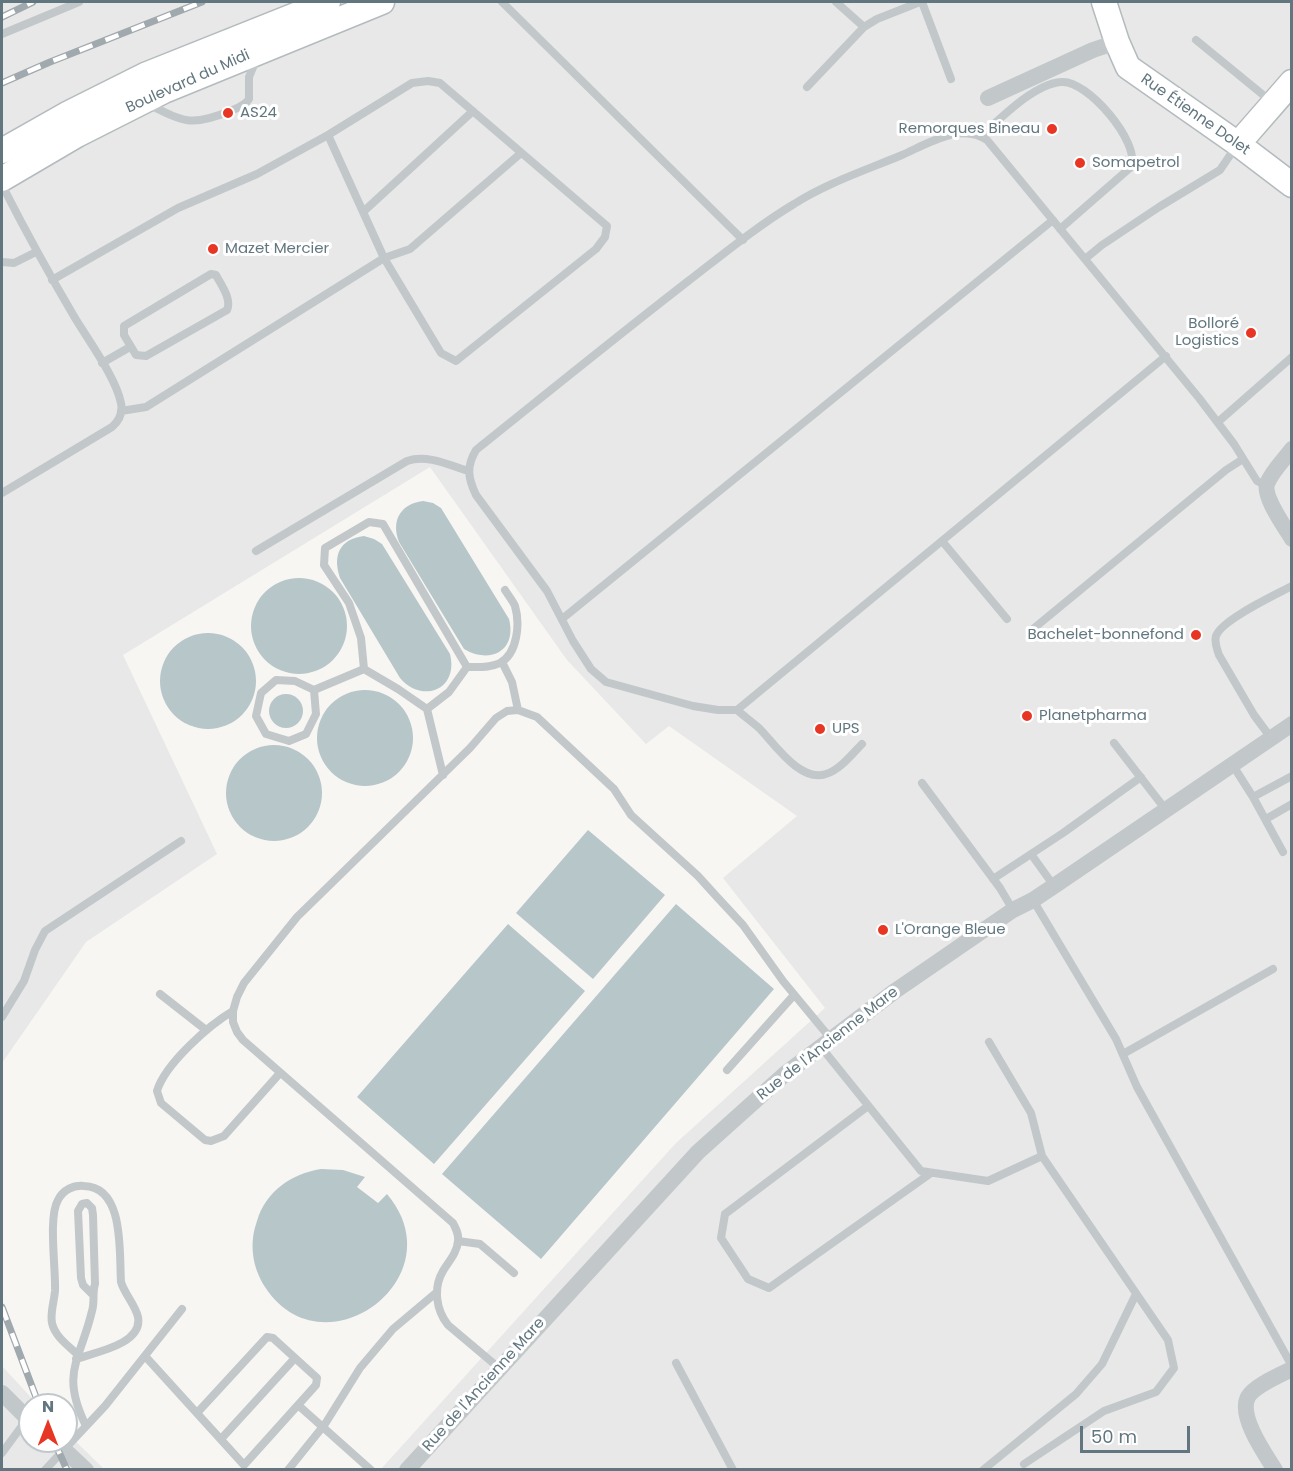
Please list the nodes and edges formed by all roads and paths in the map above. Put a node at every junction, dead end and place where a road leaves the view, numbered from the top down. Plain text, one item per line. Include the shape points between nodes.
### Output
1 (79, 2) edge
2 (328, 2) edge
3 (382, 2) edge
4 (502, 2) edge
5 (836, 2) edge
6 (921, 2) edge
7 (1104, 2) edge
8 (864, 27) junction
9 (2, 34) edge
10 (1115, 37) junction
11 (1196, 40) dead end
12 (264, 49) junction
13 (951, 79) dead end
14 (1292, 82) edge
15 (807, 87) dead end
16 (136, 91) junction
17 (988, 98) dead end
18 (1273, 103) junction
19 (473, 111) junction
20 (328, 135) junction
21 (981, 136) junction
22 (1238, 144) junction
23 (2, 151) edge
24 (521, 153) junction
25 (2, 165) edge
26 (2, 179) edge
27 (1290, 182) edge
28 (2, 185) edge
29 (363, 212) junction
30 (1053, 220) junction
31 (1060, 229) junction
32 (743, 240) junction
33 (36, 252) junction
34 (384, 258) junction
35 (1085, 259) junction
36 (2, 262) edge
37 (52, 280) junction
38 (130, 347) junction
39 (1166, 356) junction
40 (1292, 357) edge
41 (102, 363) junction
42 (121, 411) junction
43 (1218, 422) junction
44 (1292, 449) edge
45 (1244, 459) junction
46 (468, 471) junction
47 (1266, 486) junction
48 (2, 493) edge
49 (1292, 540) edge
50 (942, 541) junction
51 (256, 551) dead end
52 (1292, 586) edge
53 (505, 590) dead end
54 (1007, 619) dead end
55 (562, 620) junction
56 (1033, 629) dead end
57 (502, 662) junction
58 (468, 668) junction
59 (364, 669) junction
60 (314, 690) junction
61 (427, 709) junction
62 (518, 710) junction
63 (737, 710) junction
64 (1292, 724) edge
65 (1271, 738) junction
66 (1114, 743) dead end
67 (862, 744) dead end
68 (1232, 764) junction
69 (443, 775) junction
70 (1292, 776) edge
71 (1141, 777) junction
72 (922, 783) dead end
73 (1253, 796) junction
74 (1292, 804) edge
75 (1166, 810) junction
76 (1266, 819) junction
77 (181, 841) dead end
78 (1283, 852) dead end
79 (1032, 854) junction
80 (993, 879) junction
81 (1054, 886) junction
82 (1033, 900) junction
83 (1013, 910) junction
84 (1273, 969) dead end
85 (160, 994) dead end
86 (794, 995) junction
87 (233, 1011) junction
88 (2, 1017) edge
89 (206, 1029) junction
90 (989, 1042) dead end
91 (826, 1043) junction
92 (1123, 1054) junction
93 (727, 1070) dead end
94 (280, 1073) junction
95 (868, 1106) junction
96 (1042, 1156) junction
97 (931, 1173) junction
98 (458, 1241) junction
99 (514, 1273) dead end
100 (437, 1292) junction
101 (92, 1294) junction
102 (1136, 1294) junction
103 (182, 1309) dead end
104 (145, 1356) junction
105 (77, 1357) junction
106 (295, 1358) junction
107 (676, 1363) dead end
108 (1292, 1367) edge
109 (499, 1368) junction
110 (2, 1393) edge
111 (298, 1405) junction
112 (18, 1409) edge
113 (197, 1413) junction
114 (86, 1426) junction
115 (323, 1427) junction
116 (78, 1432) edge
117 (18, 1433) edge
118 (221, 1439) junction
119 (2, 1453) edge
120 (55, 1453) edge
121 (68, 1453) edge
122 (1024, 1464) dead end
123 (45, 1470) edge
124 (86, 1470) edge
125 (288, 1470) edge
126 (371, 1470) edge
127 (407, 1470) edge
128 (733, 1470) edge
129 (983, 1470) edge
130 (1275, 1470) edge

1 - 9 lane
2 - 16 main road, Boulevard du Midi
3 - 12 main road, Boulevard du Midi
4 - 32 lane
5 - 8 lane
6 - 8 lane
6 - 13 lane
7 - 10 main road, Rue Étienne Dolet
8 - 15 lane
10 - 17 street
10 - 22 main road, Rue Étienne Dolet via 1128,67
11 - 18 lane
12 - 16 main road, Boulevard du Midi
12 - 16 lane via 250,70 249,99 243,106 212,118 191,122 176,118
14 - 18 main road
16 - 23 main road, Boulevard du Midi via 69,113
16 - 25 main road, Boulevard du Midi
16 - 26 main road, Boulevard du Midi via 77,135
18 - 22 main road
19 - 20 lane via 440,83 412,83
19 - 24 lane
19 - 29 lane
20 - 29 lane
20 - 37 lane via 257,174 177,208
21 - 30 lane
21 - 31 lane via 1030,96 1058,82 1074,83 1106,110 1130,145 1131,168
21 - 32 lane via 955,134 819,190
22 - 27 main road, Rue Étienne Dolet
22 - 35 lane via 1221,170 1158,207
24 - 34 lane via 410,249
24 - 34 lane via 607,226 605,237 596,249 456,361 441,353
28 - 33 lane
29 - 34 lane
30 - 31 lane
30 - 55 lane
31 - 35 lane
32 - 46 lane via 476,450
33 - 36 lane via 14,262
33 - 37 lane
34 - 42 lane via 146,406
35 - 39 lane
37 - 41 lane
38 - 38 lane via 124,326 211,274 216,275 229,301 227,310 146,356 136,355
38 - 41 lane
39 - 43 lane
39 - 50 lane
40 - 43 lane
41 - 42 lane via 119,396
42 - 48 lane via 117,422 98,437
43 - 45 lane
44 - 47 street
45 - 47 lane via 1257,481
45 - 56 lane
46 - 51 lane via 432,460 407,461
46 - 55 lane via 476,495 547,591
47 - 49 street via 1269,500
50 - 54 lane
50 - 63 lane
52 - 65 lane via 1233,619 1216,637 1219,655
53 - 57 lane via 514,606 518,632 513,649
55 - 63 lane via 591,669 606,682 693,706
57 - 58 lane
57 - 62 lane via 512,682
58 - 59 lane via 383,524 369,522 325,548 324,565 349,603 361,638
58 - 61 lane via 449,692
59 - 60 lane
59 - 61 lane
60 - 60 lane via 295,681 276,680 261,693 256,716 266,734 289,741 306,734 316,714
61 - 69 lane
62 - 69 lane via 496,718
62 - 86 lane via 537,717 614,789 631,815 698,876 743,925
63 - 67 lane via 787,760 814,775 829,774
64 - 65 street, Rue de l'Ancienne Mare
65 - 68 street, Rue de l'Ancienne Mare
66 - 71 lane
68 - 73 lane
68 - 75 street, Rue de l'Ancienne Mare
69 - 87 lane via 297,917 244,983
70 - 73 lane
71 - 75 lane
71 - 79 lane
72 - 80 lane
73 - 76 lane
74 - 76 lane
75 - 81 street, Rue de l'Ancienne Mare
76 - 78 lane
77 - 88 lane via 45,931 24,981
79 - 80 lane
79 - 81 lane
80 - 83 lane
81 - 82 street, Rue de l'Ancienne Mare
82 - 83 street, Rue de l'Ancienne Mare
82 - 92 lane
83 - 91 street, Rue de l'Ancienne Mare
84 - 92 lane
85 - 89 lane
86 - 91 lane
86 - 93 lane
87 - 89 lane
87 - 94 lane via 233,1022 243,1040
89 - 94 lane via 165,1074 157,1091 161,1103 205,1140 211,1142 224,1136
90 - 96 lane via 1032,1113
91 - 95 lane
91 - 109 street, Rue de l'Ancienne Mare via 698,1152
92 - 108 lane via 1137,1087
94 - 98 lane via 453,1222
95 - 97 lane via 921,1171
95 - 97 lane via 724,1214 721,1238 748,1279 769,1288
96 - 97 lane via 988,1181
96 - 102 lane
98 - 99 lane via 480,1244
98 - 100 lane
100 - 109 lane via 442,1318
100 - 115 lane via 393,1329 360,1368
101 - 101 lane via 96,1276 93,1215 87,1203 78,1211 81,1278
101 - 105 lane via 93,1309
102 - 122 lane via 1168,1340 1174,1368 1156,1392 1104,1411
102 - 129 lane via 1102,1364 1076,1394
103 - 104 lane
104 - 113 lane
104 - 114 lane
105 - 105 lane via 52,1323 54,1216 58,1199 66,1190 94,1186 103,1191 115,1209 122,1282 138,1325 130,1339
105 - 114 lane via 72,1385
106 - 111 lane via 317,1378 316,1385
106 - 113 lane via 267,1337
106 - 118 lane
107 - 128 lane
108 - 130 street via 1255,1390 1246,1407 1249,1424
109 - 127 street, Rue de l'Ancienne Mare
110 - 112 street
111 - 115 lane
111 - 118 lane via 244,1465
113 - 118 lane
114 - 116 lane
115 - 125 lane
115 - 126 lane
117 - 119 lane
120 - 123 lane
121 - 124 street

